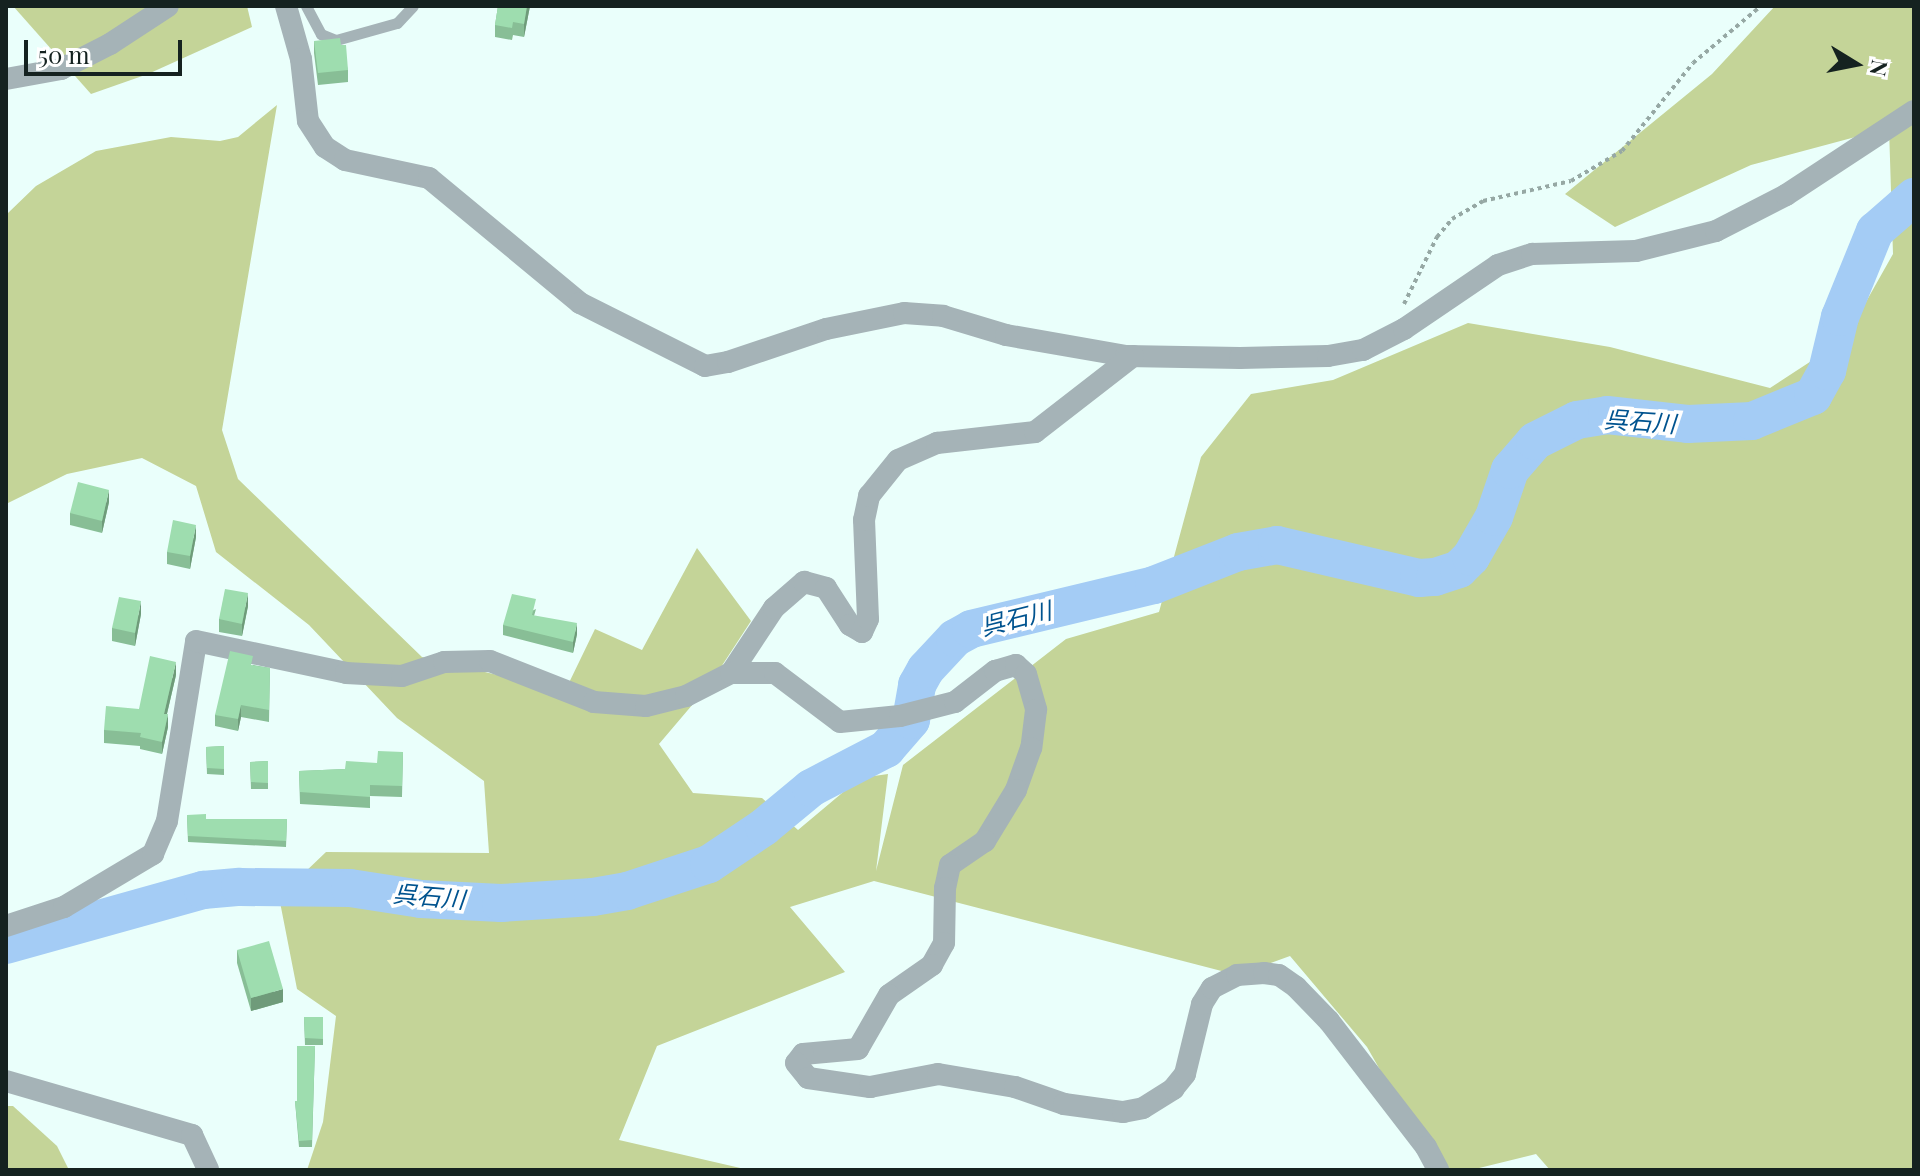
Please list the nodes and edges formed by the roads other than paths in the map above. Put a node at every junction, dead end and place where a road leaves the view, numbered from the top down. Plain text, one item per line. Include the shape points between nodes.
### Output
1 (168, 6) edge
2 (286, 6) edge
3 (306, 6) edge
4 (413, 6) edge
5 (6, 79) edge
6 (1914, 111) edge
7 (1133, 356) junction
8 (731, 673) junction
9 (6, 926) edge
10 (6, 1081) edge
11 (208, 1170) edge
12 (1438, 1170) edge

1 - 5 street via 61,69
2 - 7 street via 301,59 308,121 325,147 345,160 429,178 580,303 705,366 826,329 904,313 943,316 1006,335
3 - 4 lane via 321,34 336,40 397,23
6 - 7 street via 1786,195 1716,231 1636,251 1532,254 1498,265 1363,350 1328,356
7 - 8 street via 1035,432 937,443 898,460 869,496 864,520 868,619 862,632 850,625 826,588 804,582 774,608
8 - 9 street via 686,696 646,706 594,702 490,661 444,662 402,676 346,673 196,641 167,821 153,854 64,907
8 - 12 street via 775,673 840,722 900,716 955,702 995,671 1016,665 1026,674 1036,710 1031,748 1016,790 985,841 950,865 944,943 932,965 889,995 858,1049 803,1054 796,1063 808,1078 870,1087 938,1074 1015,1087 1064,1104 1123,1112 1143,1108 1173,1089 1185,1074 1202,1004 1212,988 1237,975 1279,975 1329,1021
10 - 11 street via 192,1135

